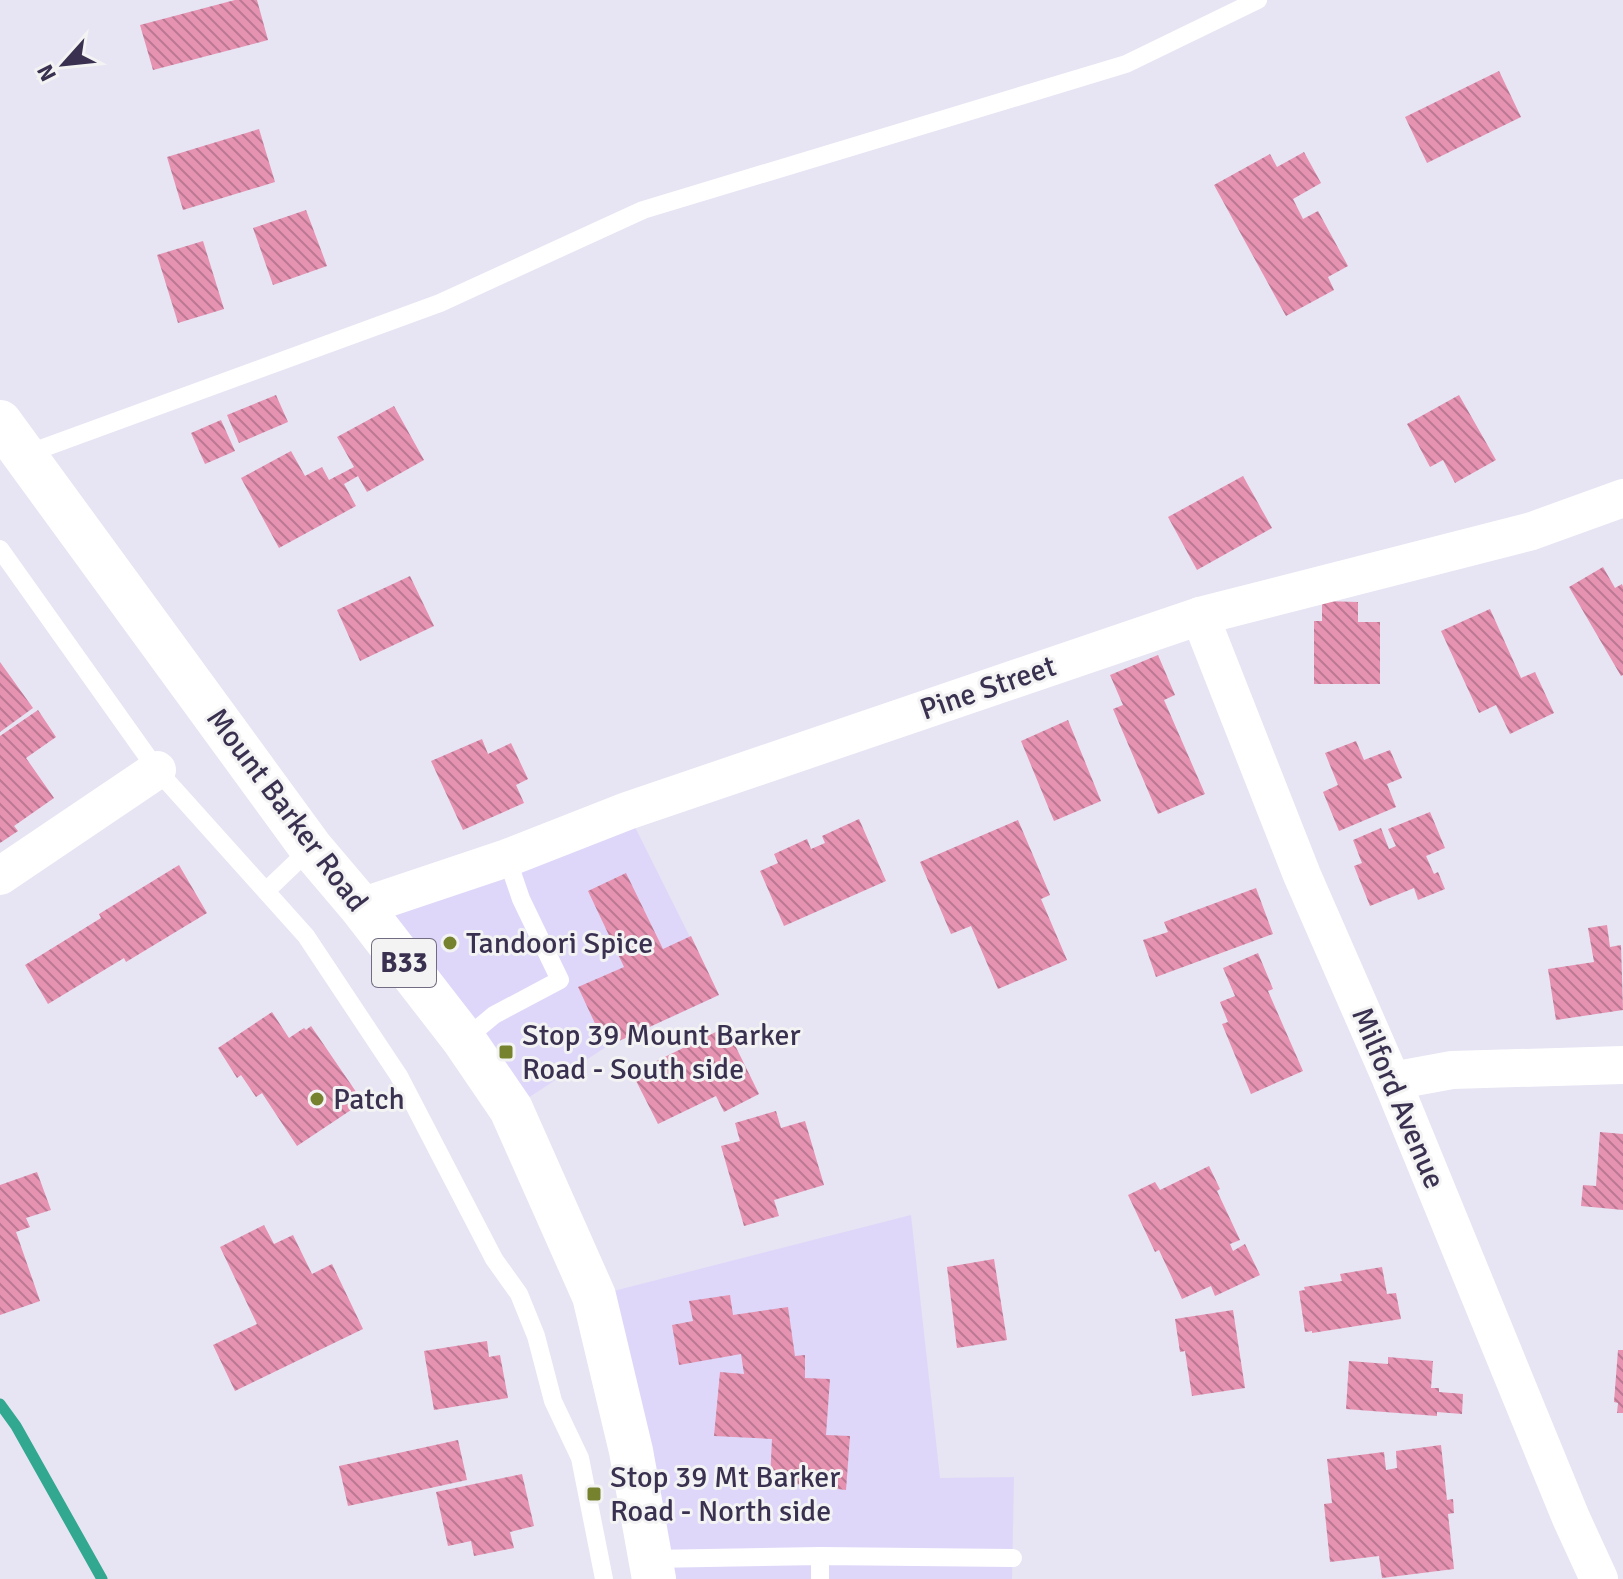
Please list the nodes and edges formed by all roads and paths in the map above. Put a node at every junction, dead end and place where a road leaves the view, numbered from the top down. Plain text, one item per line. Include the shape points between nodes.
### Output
1 (1258, 0) edge
2 (12, 438) edge
3 (1623, 498) edge
4 (0, 549) edge
5 (1200, 616) junction
6 (157, 770) junction
7 (311, 848) junction
8 (507, 858) junction
9 (0, 876) edge
10 (266, 891) junction
11 (361, 907) junction
12 (464, 1040) junction
13 (1623, 1065) edge
14 (1392, 1081) junction
15 (820, 1556) junction
16 (1013, 1558) dead end
17 (652, 1569) edge
18 (604, 1579) edge
19 (820, 1579) edge
20 (1599, 1579) edge

1 - 2 lane via 1126,64 643,210 440,303
2 - 7 main road, Mount Barker Road / B33
3 - 5 street, Pine Street via 1532,531
4 - 6 lane, Mount Barker Road
5 - 8 street, Pine Street via 642,806
5 - 14 street, Milford Avenue via 1302,875
6 - 9 street
6 - 10 lane, Mount Barker Road
7 - 10 lane
7 - 11 main road, Mount Barker Road / B33
8 - 11 street, Pine Street
8 - 12 lane via 560,980 494,1015
10 - 18 lane, Mount Barker Road via 306,936 399,1076 494,1259 519,1294 553,1401 580,1458
11 - 12 main road, Mount Barker Road / B33
12 - 17 main road, Mount Barker Road / B33 via 511,1109 594,1296
13 - 14 street via 1452,1070
14 - 20 street, Milford Avenue
15 - 16 lane
15 - 17 lane
15 - 19 lane

